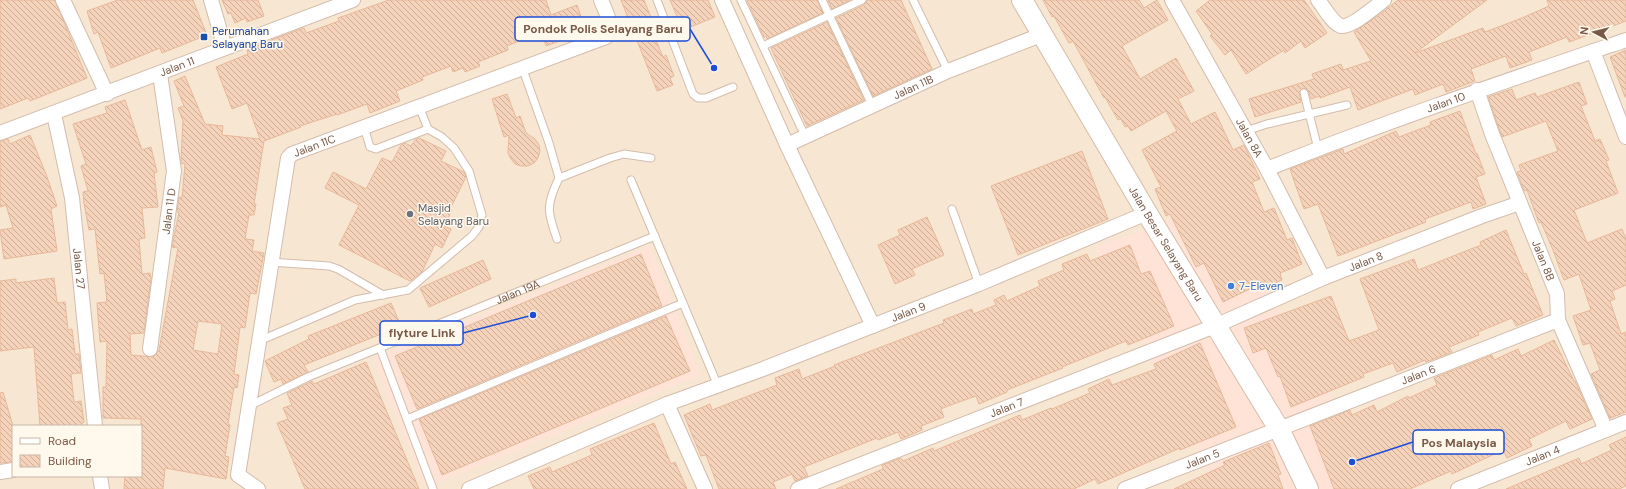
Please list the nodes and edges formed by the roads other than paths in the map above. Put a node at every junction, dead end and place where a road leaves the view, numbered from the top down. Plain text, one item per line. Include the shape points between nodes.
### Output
1 (63, 0) edge
2 (211, 0) edge
3 (353, 0) edge
4 (601, 0) edge
5 (657, 0) edge
6 (722, 0) edge
7 (741, 0) edge
8 (822, 0) edge
9 (862, 0) edge
10 (913, 0) edge
11 (1022, 0) edge
12 (1318, 0) edge
13 (1384, 0) edge
14 (1177, 2) edge
15 (829, 16) junction
16 (1042, 35) junction
17 (1626, 40) edge
18 (762, 46) junction
19 (225, 48) junction
20 (1593, 51) junction
21 (522, 67) junction
22 (948, 71) junction
23 (160, 74) junction
24 (733, 87) dead end
25 (1477, 90) junction
26 (1304, 93) dead end
27 (106, 94) junction
28 (872, 105) junction
29 (1347, 105) dead end
30 (419, 106) junction
31 (54, 114) junction
32 (1309, 115) junction
33 (364, 127) junction
34 (428, 129) junction
35 (1246, 131) junction
36 (0, 133) edge
37 (805, 136) junction
38 (1626, 137) edge
39 (787, 145) junction
40 (1318, 149) junction
41 (650, 158) dead end
42 (1267, 169) junction
43 (559, 178) junction
44 (631, 180) dead end
45 (1520, 203) junction
46 (952, 209) dead end
47 (1147, 213) junction
48 (655, 236) junction
49 (557, 240) dead end
50 (270, 262) junction
51 (1323, 278) junction
52 (979, 284) junction
53 (383, 295) junction
54 (683, 304) junction
55 (1558, 320) junction
56 (873, 326) junction
57 (1215, 326) junction
58 (258, 342) junction
59 (380, 348) junction
60 (150, 349) dead end
61 (718, 386) junction
62 (667, 404) junction
63 (248, 407) junction
64 (407, 419) junction
65 (1626, 422) edge
66 (95, 425) edge
67 (1279, 429) junction
68 (1606, 430) junction
69 (12, 470) edge
70 (0, 472) edge
71 (100, 477) edge
72 (102, 489) edge
73 (258, 489) edge
74 (433, 489) edge
75 (469, 489) edge
76 (705, 489) edge
77 (798, 489) edge
78 (1125, 489) edge
79 (1308, 489) edge
80 (1458, 489) edge

1 - 27 street
2 - 19 street
3 - 19 street, Jalan 11
4 - 21 street, Jalan 11C via 611,27 606,37
5 - 24 lane via 693,94 698,98 706,98
6 - 39 street
7 - 18 lane
8 - 15 lane
9 - 15 lane
10 - 22 lane
11 - 16 street, Jalan Besar Selayang Baru
12 - 13 street via 1335,22 1342,26 1350,25
14 - 35 street, Jalan 8A
15 - 18 lane
15 - 28 lane
16 - 22 street, Jalan 11B
16 - 47 street, Jalan Besar Selayang Baru
17 - 20 street, Jalan 10
18 - 37 lane
19 - 23 street, Jalan 11
20 - 25 street, Jalan 10
20 - 38 street
21 - 30 street, Jalan 11C
21 - 43 lane
22 - 28 street, Jalan 11B
23 - 27 street, Jalan 11
23 - 60 street, Jalan 11 D via 174,170
25 - 40 street, Jalan 10
25 - 45 street, Jalan 8B
26 - 32 lane
27 - 31 street, Jalan 11
28 - 37 street, Jalan 11B
29 - 32 lane
30 - 33 street, Jalan 11C
30 - 34 lane
31 - 36 street, Jalan 11
31 - 66 street, Jalan 27 via 72,198
32 - 35 lane
32 - 40 lane
33 - 34 lane via 370,147 376,148
33 - 50 street, Jalan 11C via 292,154 288,158
34 - 53 lane via 454,148 468,171 482,215 479,227 472,236 408,290
35 - 42 street, Jalan 8A
37 - 39 street, Jalan 11B
39 - 56 street
40 - 42 street, Jalan 10
41 - 43 lane via 624,154
42 - 51 street, Jalan 8A
43 - 49 lane via 548,206
44 - 48 lane
45 - 51 street, Jalan 8
45 - 55 street, Jalan 8B via 1557,294
46 - 52 lane
47 - 52 street, Jalan 9
47 - 57 street, Jalan Besar Selayang Baru
48 - 54 lane
48 - 59 lane, Jalan 19A
50 - 53 lane via 329,266
50 - 58 street, Jalan 11C
51 - 57 street, Jalan 8
52 - 56 street, Jalan 9
53 - 58 lane via 355,300
54 - 61 lane
54 - 64 lane
55 - 67 street, Jalan 6
55 - 68 street, Jalan 8B
56 - 61 street, Jalan 9
57 - 67 street, Jalan Besar Selayang Baru
57 - 77 street, Jalan 7
58 - 63 street, Jalan 11C
59 - 63 lane, Jalan 19A via 308,377
59 - 64 lane
61 - 62 street, Jalan 9
62 - 75 street
62 - 76 street
63 - 73 street, Jalan 11C via 238,475
64 - 74 lane
65 - 68 street, Jalan 4
67 - 78 street, Jalan 5
67 - 79 street, Jalan Besar Selayang Baru
68 - 80 street, Jalan 4
69 - 70 street
71 - 72 street

